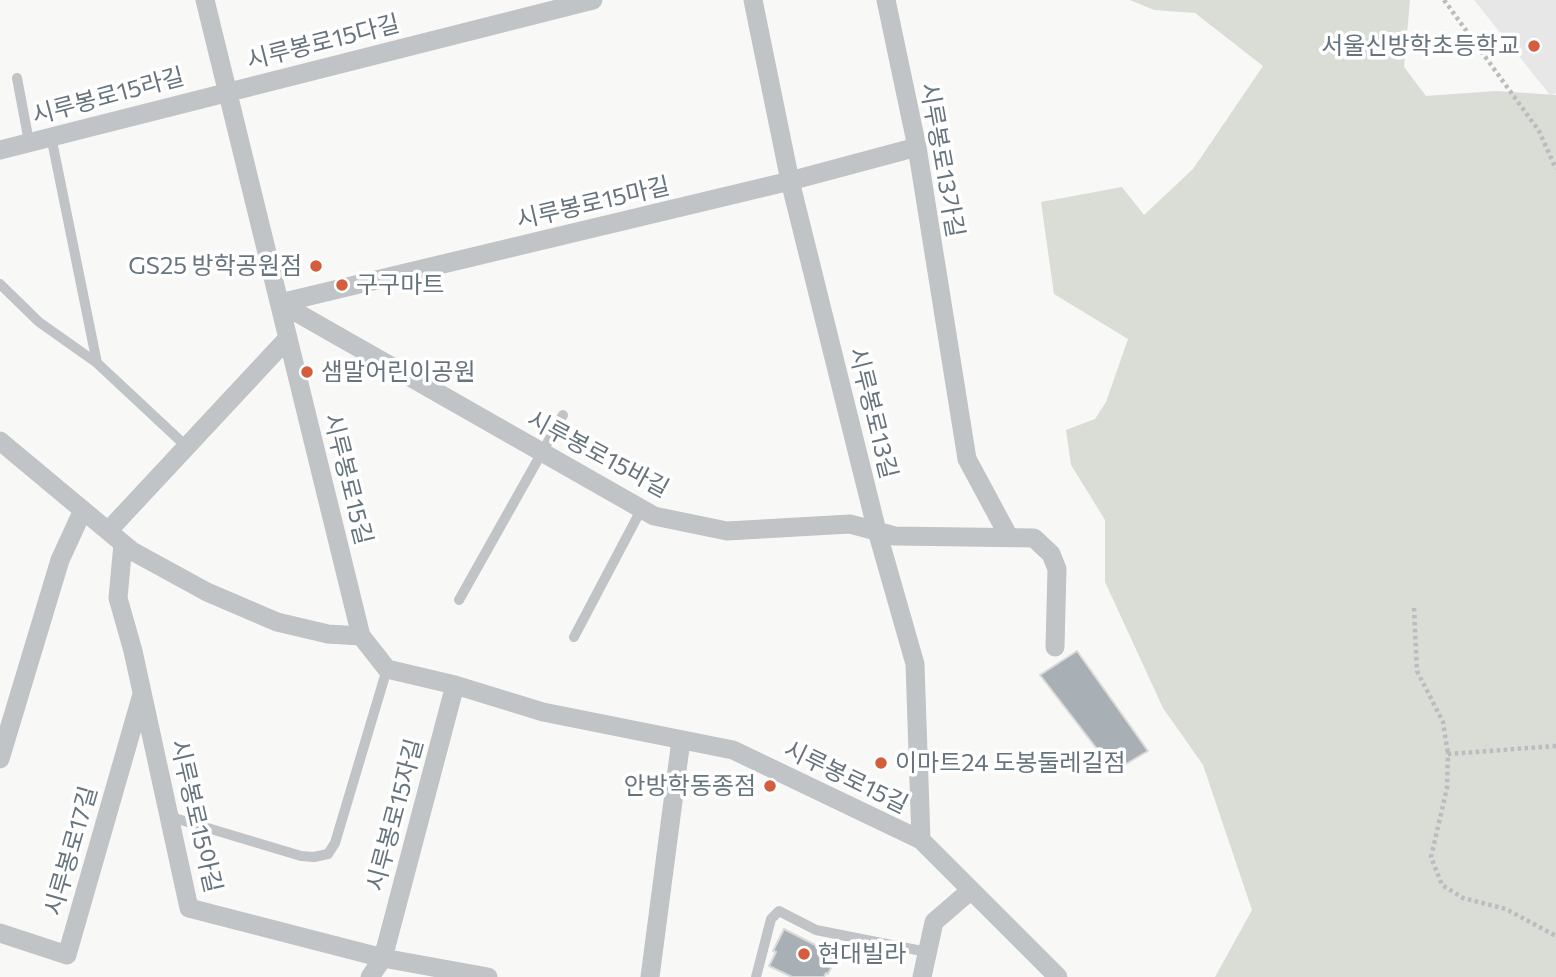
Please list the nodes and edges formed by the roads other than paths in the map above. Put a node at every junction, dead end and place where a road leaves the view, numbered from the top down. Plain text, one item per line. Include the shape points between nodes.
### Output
1 (205, 0) edge
2 (593, 0) edge
3 (753, 0) edge
4 (886, 0) edge
5 (17, 78) dead end
6 (227, 91) junction
7 (51, 136) junction
8 (29, 142) junction
9 (917, 146) junction
10 (0, 150) edge
11 (790, 181) junction
12 (0, 284) edge
13 (279, 303) junction
14 (288, 338) junction
15 (97, 363) junction
16 (563, 415) dead end
17 (0, 441) edge
18 (187, 447) junction
19 (541, 453) junction
20 (642, 509) junction
21 (83, 510) junction
22 (877, 531) junction
23 (1009, 537) junction
24 (116, 538) junction
25 (459, 600) dead end
26 (361, 636) junction
27 (574, 637) dead end
28 (1055, 648) dead end
29 (387, 668) junction
30 (455, 685) junction
31 (142, 692) junction
32 (681, 740) junction
33 (0, 759) edge
34 (171, 817) junction
35 (921, 840) junction
36 (971, 890) junction
37 (0, 933) edge
38 (927, 952) junction
39 (383, 958) junction
40 (370, 977) edge
41 (488, 977) edge
42 (650, 977) edge
43 (756, 977) edge
44 (922, 977) edge
45 (1058, 977) edge

1 - 6 street, 시루봉로15길
2 - 6 street, 시루봉로15다길
3 - 11 street, 시루봉로13길
4 - 9 street, 시루봉로13가길
5 - 8 lane
6 - 7 street, 시루봉로15라길
6 - 13 street, 시루봉로15길
7 - 8 street, 시루봉로15라길
7 - 15 lane
8 - 10 street, 시루봉로15라길
9 - 11 street, 시루봉로15마길
9 - 23 street, 시루봉로13가길 via 967,459
11 - 13 street, 시루봉로15마길
11 - 22 street, 시루봉로13길
12 - 15 lane via 39,322
13 - 14 street, 시루봉로15길
13 - 19 street, 시루봉로15바길
14 - 18 street
14 - 26 street, 시루봉로15길
15 - 18 lane
16 - 19 lane
17 - 21 street
18 - 24 street
19 - 20 street, 시루봉로15바길
19 - 25 lane
20 - 22 street, 시루봉로15바길 via 654,516 727,531 850,524
20 - 27 lane
21 - 24 street
21 - 33 street via 60,560
22 - 23 street, 시루봉로15바길 via 895,537
22 - 35 street, 시루봉로13길 via 915,664
23 - 28 street, 시루봉로15바길 via 1034,538 1051,554 1057,569
24 - 26 street via 207,592 277,622
24 - 31 street, 시루봉로15아길 via 118,598
26 - 29 street, 시루봉로15길
29 - 30 street, 시루봉로15길
29 - 34 lane via 328,854 301,856
30 - 32 street, 시루봉로15길 via 543,712
30 - 39 street, 시루봉로15자길
31 - 34 street, 시루봉로15아길
31 - 37 street, 시루봉로17길 via 67,955
32 - 35 street, 시루봉로15길 via 733,750
32 - 42 street
34 - 39 street, 시루봉로15아길 via 189,908
35 - 36 street, 시루봉로15길
36 - 38 street via 934,922
36 - 45 street, 시루봉로15길
38 - 43 lane via 816,930 779,911 771,919
38 - 44 street
39 - 40 street, 시루봉로15자길
39 - 41 street

